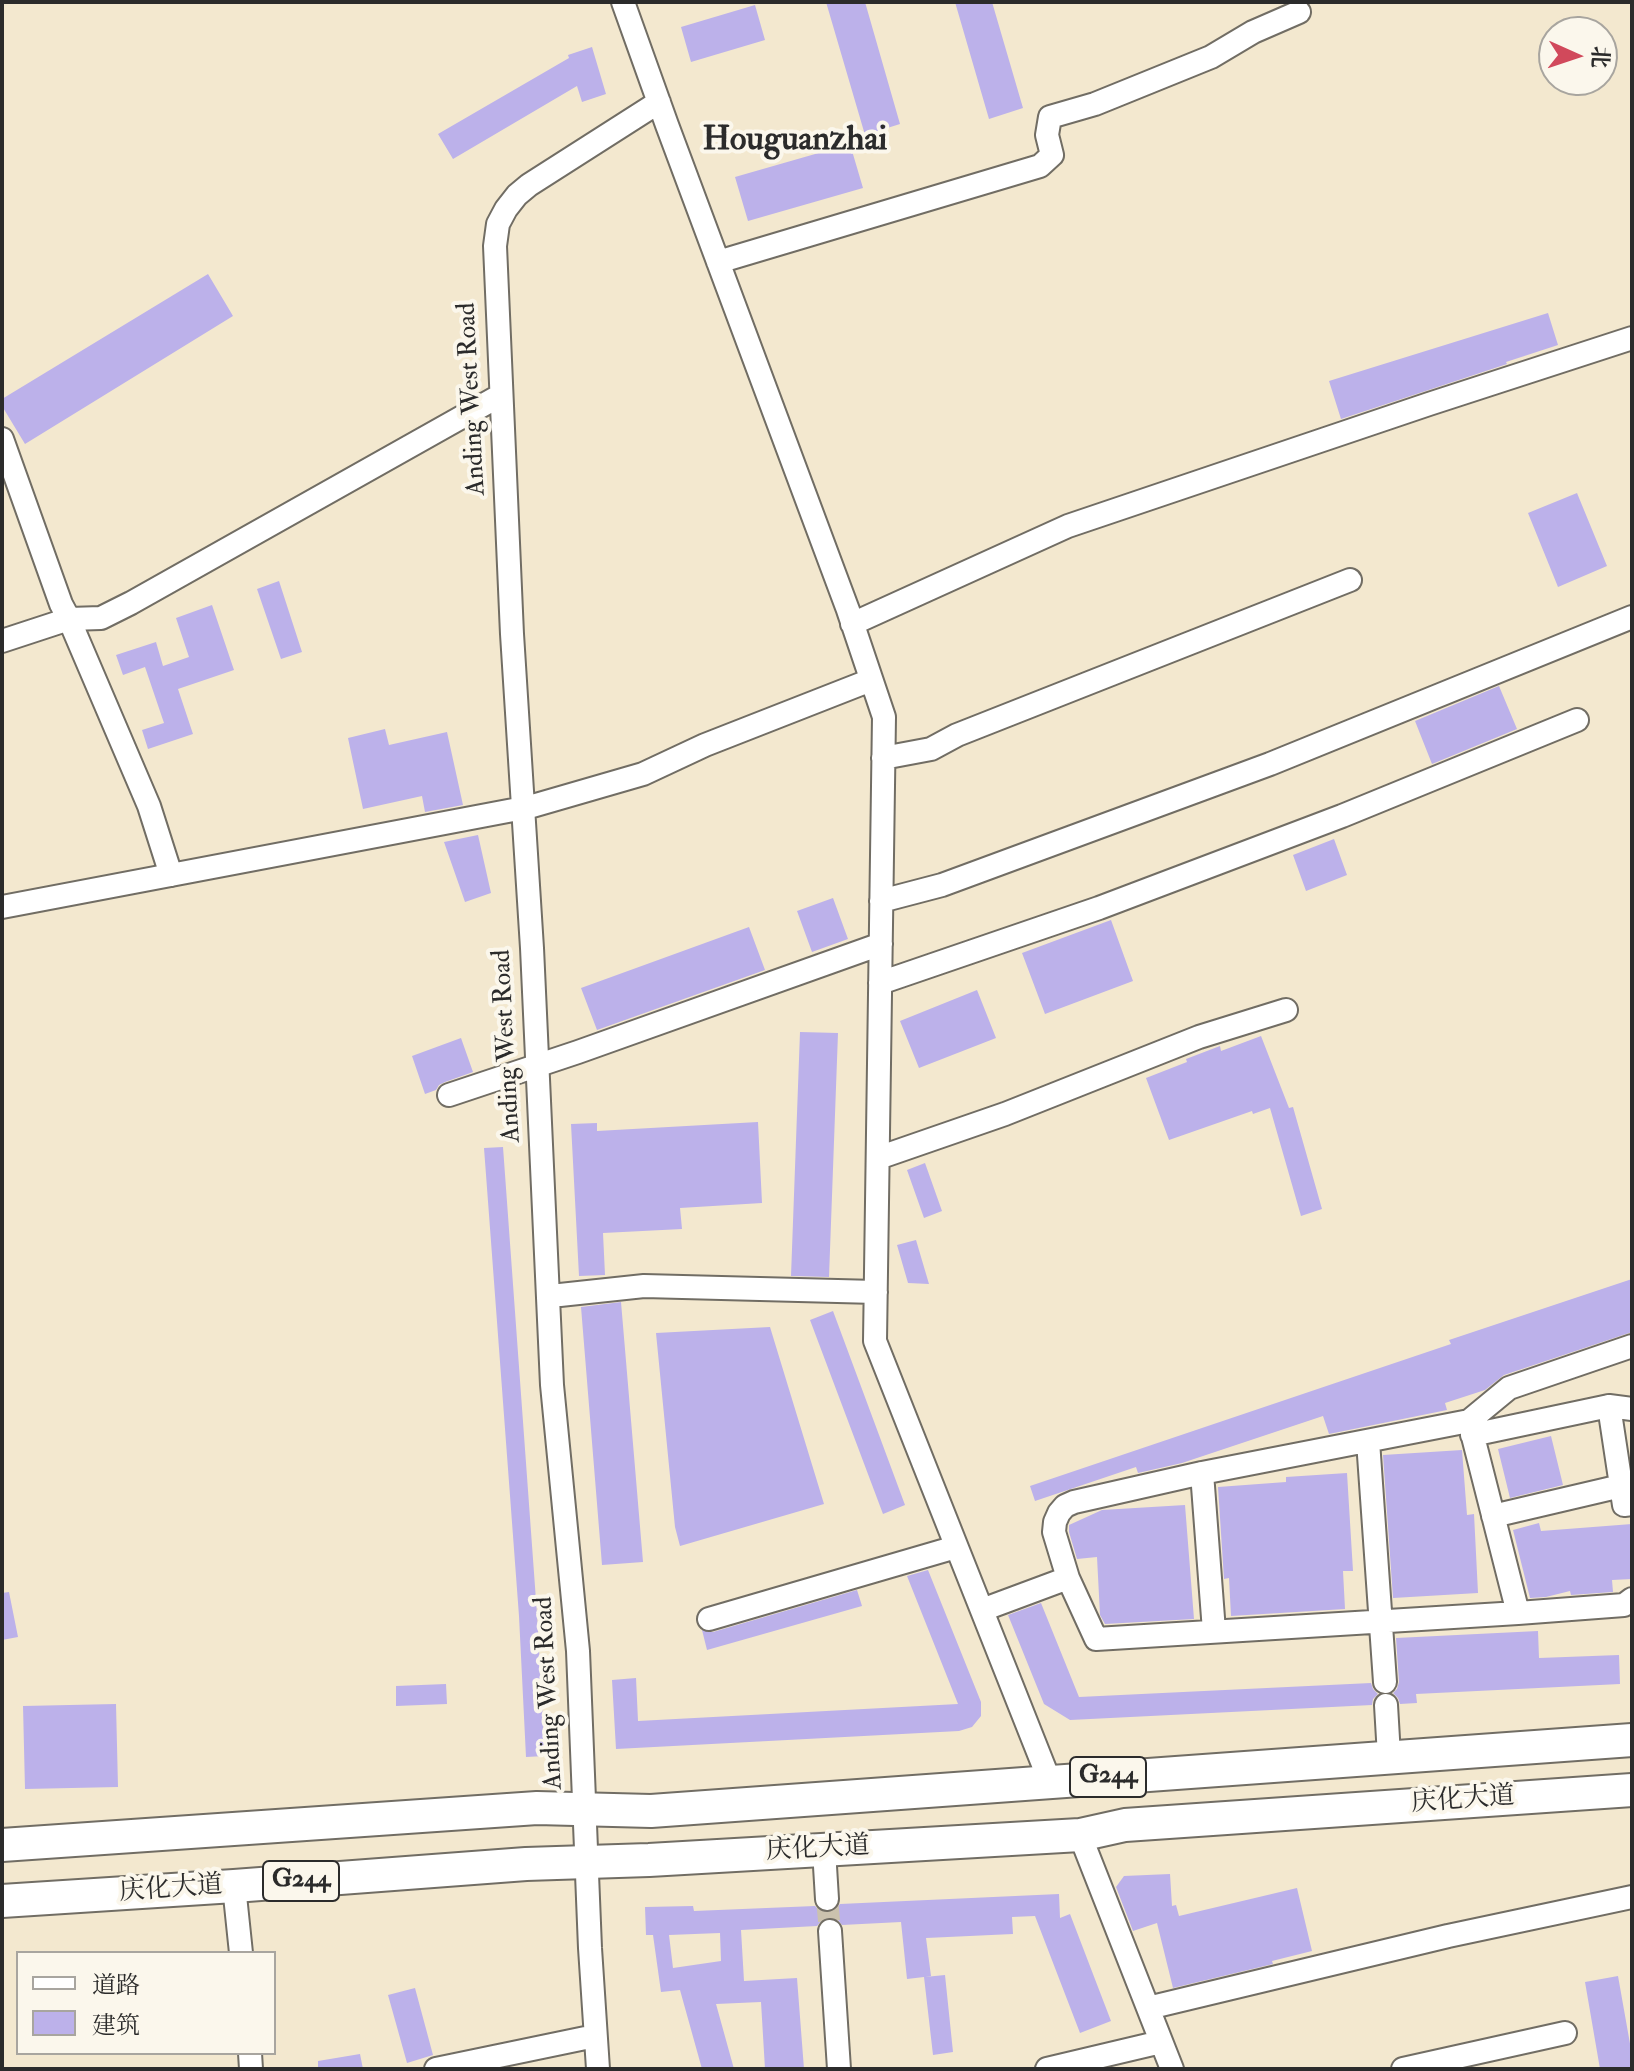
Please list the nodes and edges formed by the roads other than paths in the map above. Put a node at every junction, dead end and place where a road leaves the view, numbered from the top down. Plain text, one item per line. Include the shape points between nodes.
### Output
1 (623, 2) edge
2 (1299, 12) dead end
3 (661, 108) junction
4 (718, 262) junction
5 (1632, 338) edge
6 (501, 395) junction
7 (2, 439) edge
8 (1350, 580) dead end
9 (1632, 617) edge
10 (69, 619) junction
11 (852, 624) junction
12 (2, 641) edge
13 (871, 680) junction
14 (1577, 720) dead end
15 (883, 758) junction
16 (529, 807) junction
17 (171, 875) junction
18 (881, 901) junction
19 (2, 907) edge
20 (881, 944) junction
21 (880, 983) junction
22 (1286, 1010) dead end
23 (543, 1064) junction
24 (449, 1095) dead end
25 (878, 1158) junction
26 (876, 1292) junction
27 (560, 1295) junction
28 (1632, 1346) edge
29 (1609, 1406) junction
30 (1632, 1409) edge
31 (1470, 1428) junction
32 (1368, 1441) junction
33 (1202, 1473) junction
34 (1627, 1495) edge
35 (1493, 1516) junction
36 (956, 1547) junction
37 (1068, 1578) junction
38 (1632, 1599) edge
39 (982, 1610) junction
40 (1518, 1613) junction
41 (709, 1619) dead end
42 (1380, 1621) junction
43 (1214, 1631) junction
44 (1632, 1740) edge
45 (1389, 1756) junction
46 (1050, 1782) junction
47 (1632, 1790) edge
48 (591, 1810) junction
49 (1080, 1835) junction
50 (2, 1845) edge
51 (824, 1850) junction
52 (593, 1862) junction
53 (234, 1886) junction
54 (1632, 1897) edge
55 (827, 1899) tunnel mouth
56 (2, 1901) edge
57 (830, 1931) tunnel mouth
58 (241, 1951) edge
59 (1148, 2008) junction
60 (1565, 2033) dead end
61 (595, 2036) junction
62 (1161, 2042) junction
63 (436, 2069) edge
64 (598, 2069) edge
65 (611, 2069) edge
66 (839, 2069) edge
67 (1047, 2069) edge
68 (1172, 2069) edge
69 (1403, 2069) edge

1 - 3 street
2 - 4 street via 1211,57 1050,117 1052,155 1040,166
3 - 4 street
3 - 6 street, Anding West Road via 529,185 502,216 494,268
3 - 16 street, Anding West Road via 535,197 512,224 508,239
4 - 11 street
5 - 11 street via 1068,526
6 - 10 street via 131,603 101,618
6 - 16 street, Anding West Road via 512,634
7 - 10 street
8 - 15 street via 931,749
9 - 18 street via 1270,764 942,885
10 - 12 street
10 - 17 street via 149,806
11 - 13 street
13 - 15 street via 884,717
13 - 16 street via 643,774
14 - 21 street via 1142,892
15 - 18 street
16 - 17 street
16 - 23 street, Anding West Road
17 - 19 street
18 - 20 street
20 - 21 street
20 - 23 street
21 - 25 street
22 - 25 street via 1199,1037
23 - 24 street
23 - 27 street, Anding West Road
23 - 48 street, Anding West Road via 552,1385
25 - 26 street
26 - 27 street via 644,1286
26 - 36 street via 875,1341
27 - 48 street, Anding West Road via 592,1651
28 - 31 street via 1509,1388
29 - 30 street
29 - 31 street
29 - 34 street
31 - 32 street
31 - 35 street
32 - 33 street
32 - 42 street
33 - 37 street via 1065,1506 1054,1532
33 - 43 street
34 - 35 street
35 - 40 street
36 - 39 street
36 - 41 street
37 - 39 street
37 - 43 street via 1096,1639
38 - 40 street via 1624,1605
39 - 46 street
40 - 42 street
42 - 43 street
42 - 45 street
44 - 45 highway, 庆化大道 / G244
45 - 46 highway, 庆化大道 / G244
46 - 48 highway, 庆化大道 / G244 via 651,1811
47 - 49 highway, 庆化大道 / G244 via 1125,1825
48 - 50 highway, 庆化大道 / G244 via 537,1808
48 - 52 street, Anding West Road
49 - 51 highway, 庆化大道 / G244
49 - 59 street
51 - 52 highway, 庆化大道 / G244
51 - 55 street
52 - 53 highway, 庆化大道 / G244
52 - 61 street, Anding West Road
52 - 65 street, Anding West Road
53 - 56 highway, 庆化大道 / G244
53 - 58 street
54 - 59 street
57 - 66 street
59 - 62 street
60 - 69 street
61 - 63 street
61 - 64 street, Anding West Road
62 - 67 street
62 - 68 street

